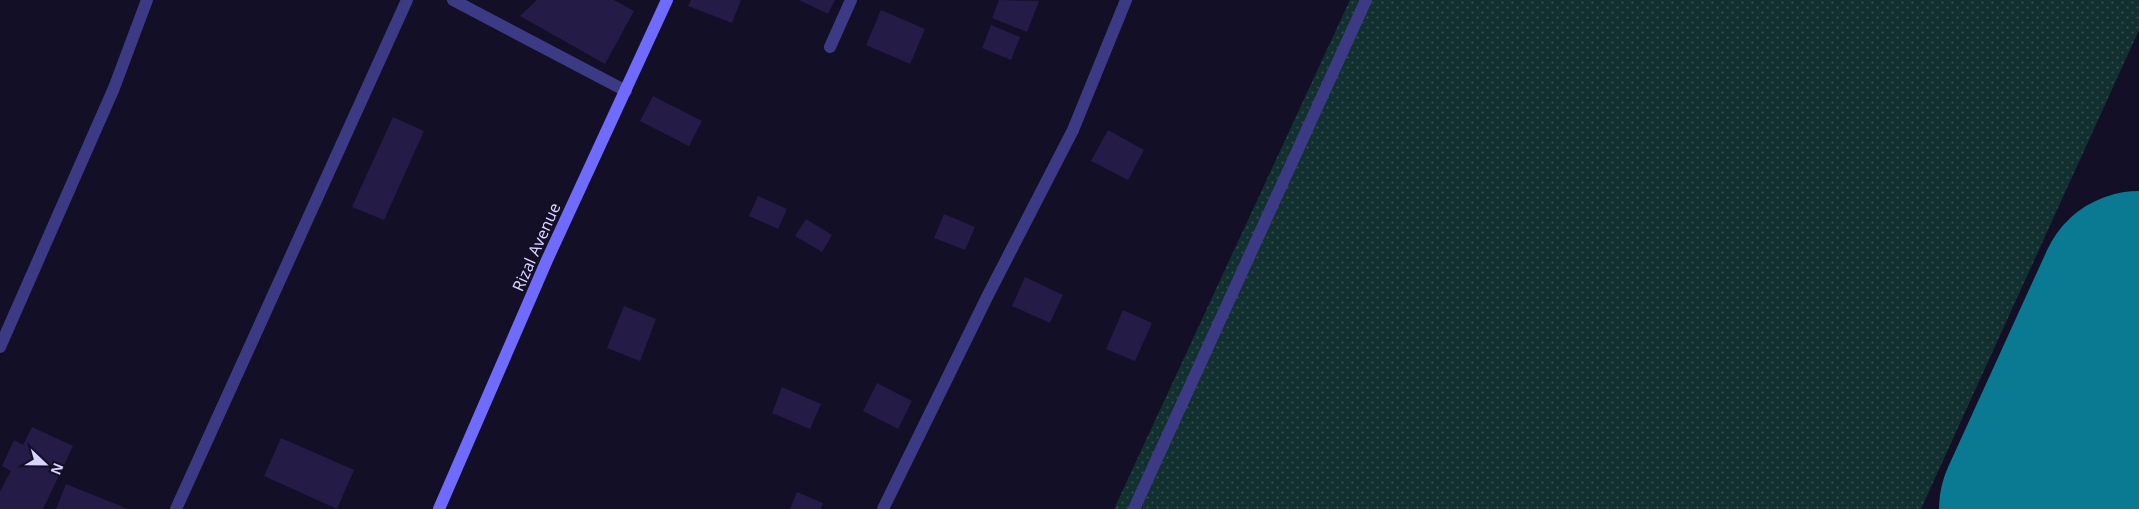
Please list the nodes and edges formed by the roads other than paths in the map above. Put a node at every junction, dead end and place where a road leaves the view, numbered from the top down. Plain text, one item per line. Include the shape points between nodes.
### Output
1 (148, 0) edge
2 (407, 0) edge
3 (453, 0) edge
4 (667, 0) edge
5 (851, 0) edge
6 (1126, 0) edge
7 (1366, 0) edge
8 (830, 47) dead end
9 (626, 91) junction
10 (0, 347) edge
11 (176, 509) edge
12 (439, 509) edge
13 (883, 509) edge
14 (1134, 509) edge

1 - 10 street via 114,88
2 - 11 street
3 - 9 street
4 - 9 street, Rizal Avenue
5 - 8 street
6 - 13 street via 1073,130
7 - 14 street
9 - 12 street, Rizal Avenue via 547,260

